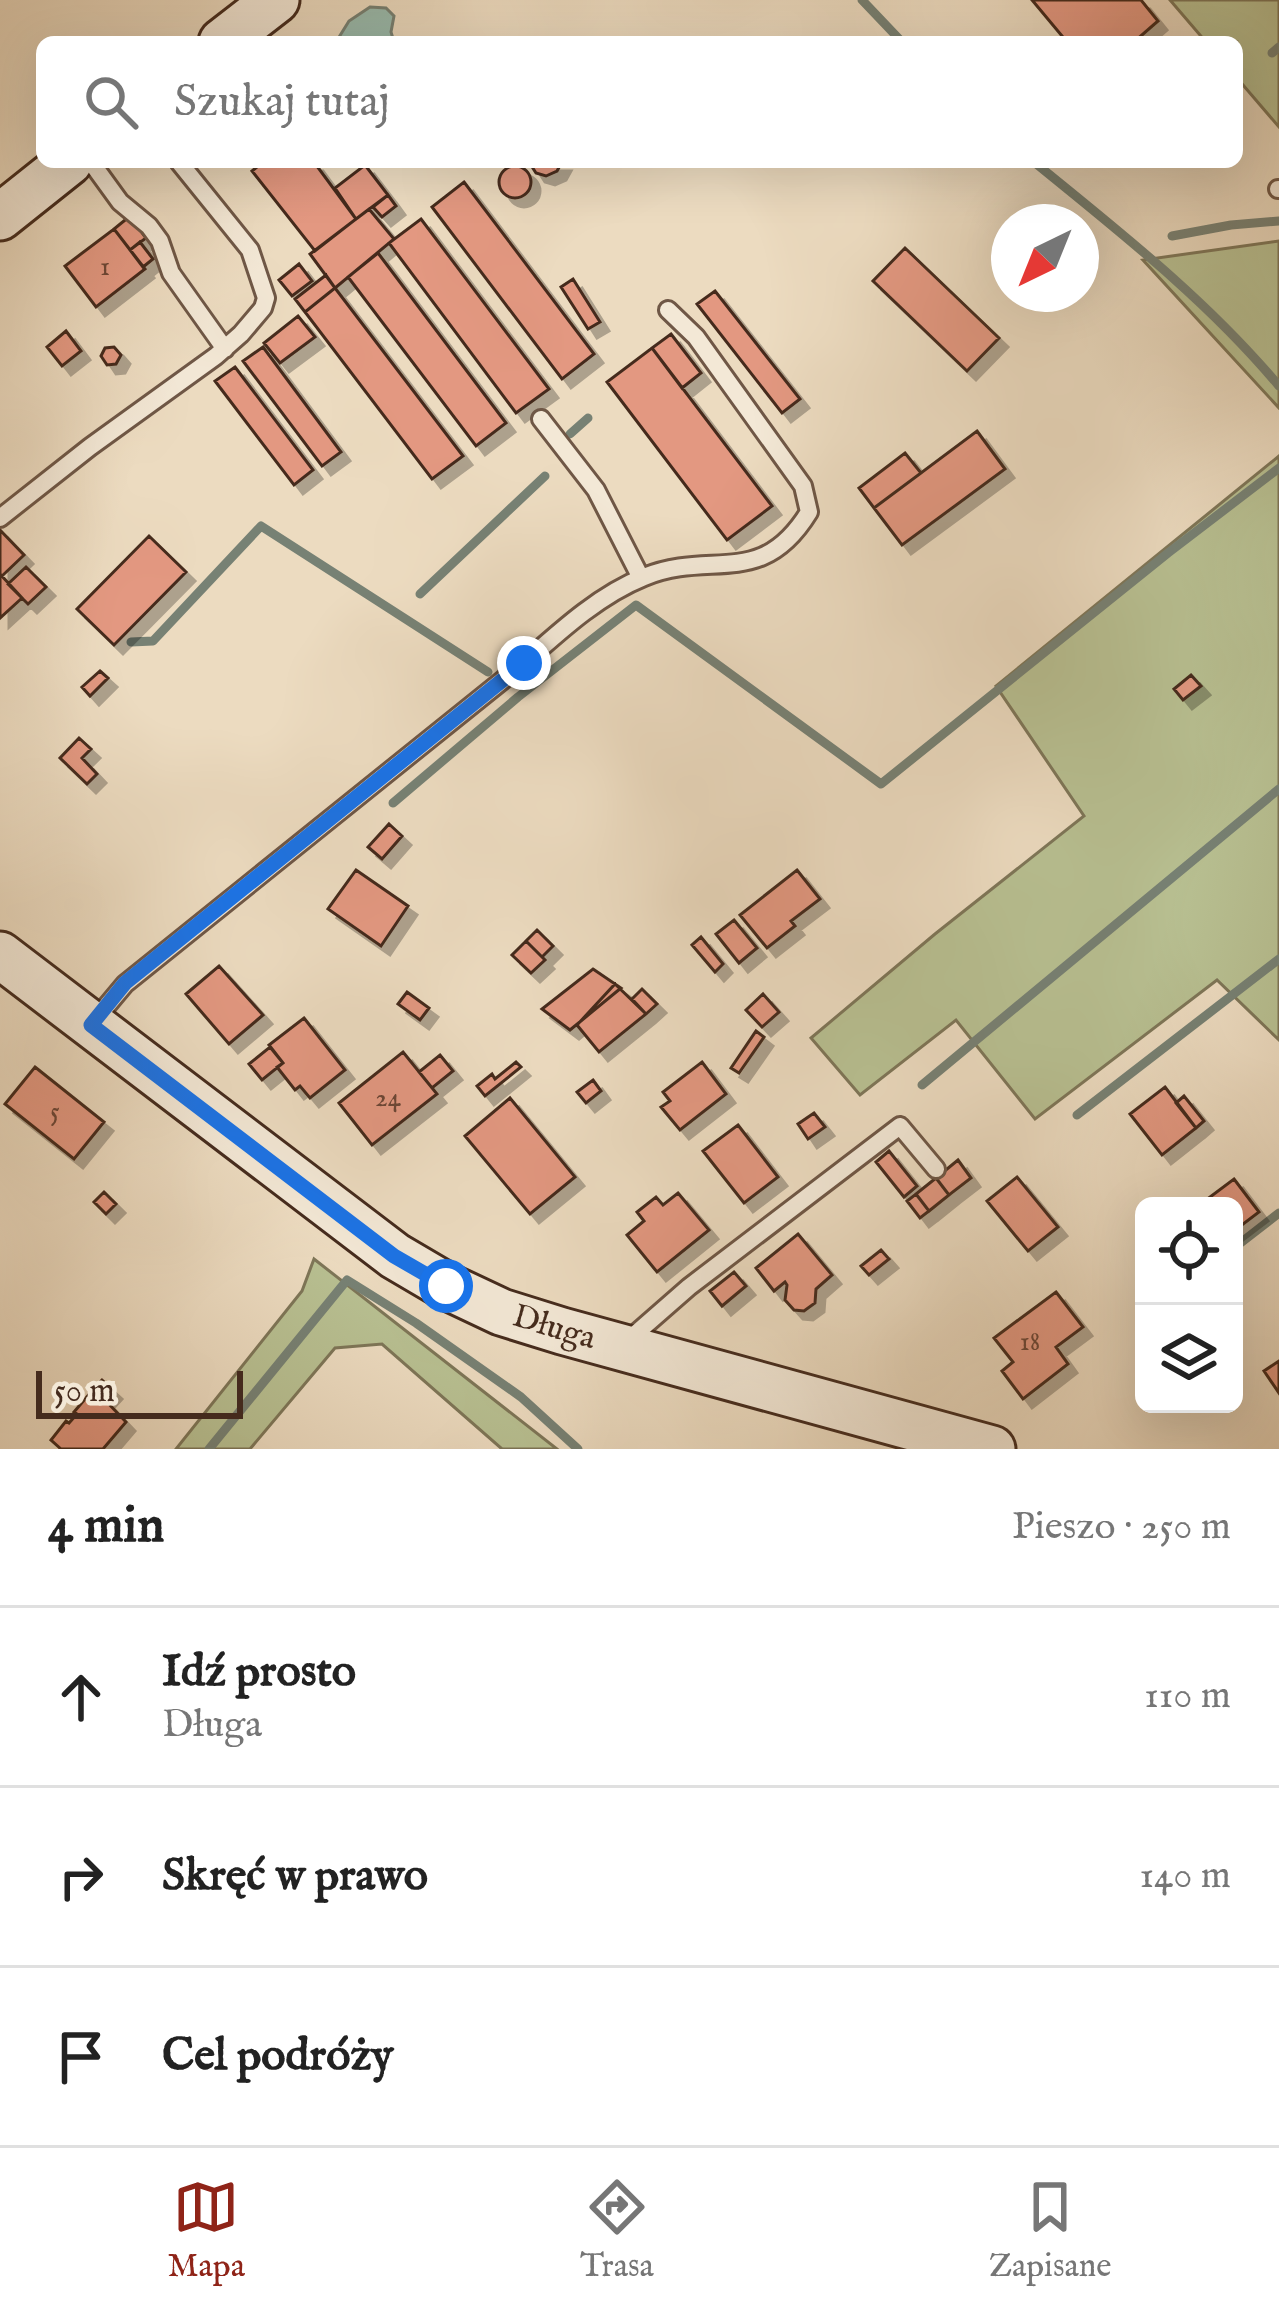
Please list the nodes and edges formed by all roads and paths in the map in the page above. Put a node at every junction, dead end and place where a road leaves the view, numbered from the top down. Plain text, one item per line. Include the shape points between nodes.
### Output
1 (276, 0) edge
2 (230, 36) edge
3 (61, 168) edge
4 (95, 168) edge
5 (184, 168) edge
6 (0, 217) edge
7 (668, 310) dead end
8 (225, 349) junction
9 (542, 418) dead end
10 (0, 518) edge
11 (641, 578) junction
12 (0, 955) edge
13 (91, 1025) junction
14 (936, 1169) dead end
15 (630, 1350) junction
16 (992, 1449) edge

1 - 2 street
3 - 6 street
4 - 8 lane via 160,241 171,273
5 - 8 lane via 250,250 266,298
7 - 11 lane via 788,462 808,512 788,541 758,559
8 - 10 lane
9 - 11 lane via 596,490
11 - 13 lane via 573,620 125,983
12 - 13 street, Długa
13 - 15 street, Długa via 394,1256 501,1312
14 - 15 lane via 901,1126 689,1287 633,1336
15 - 16 street, Długa

